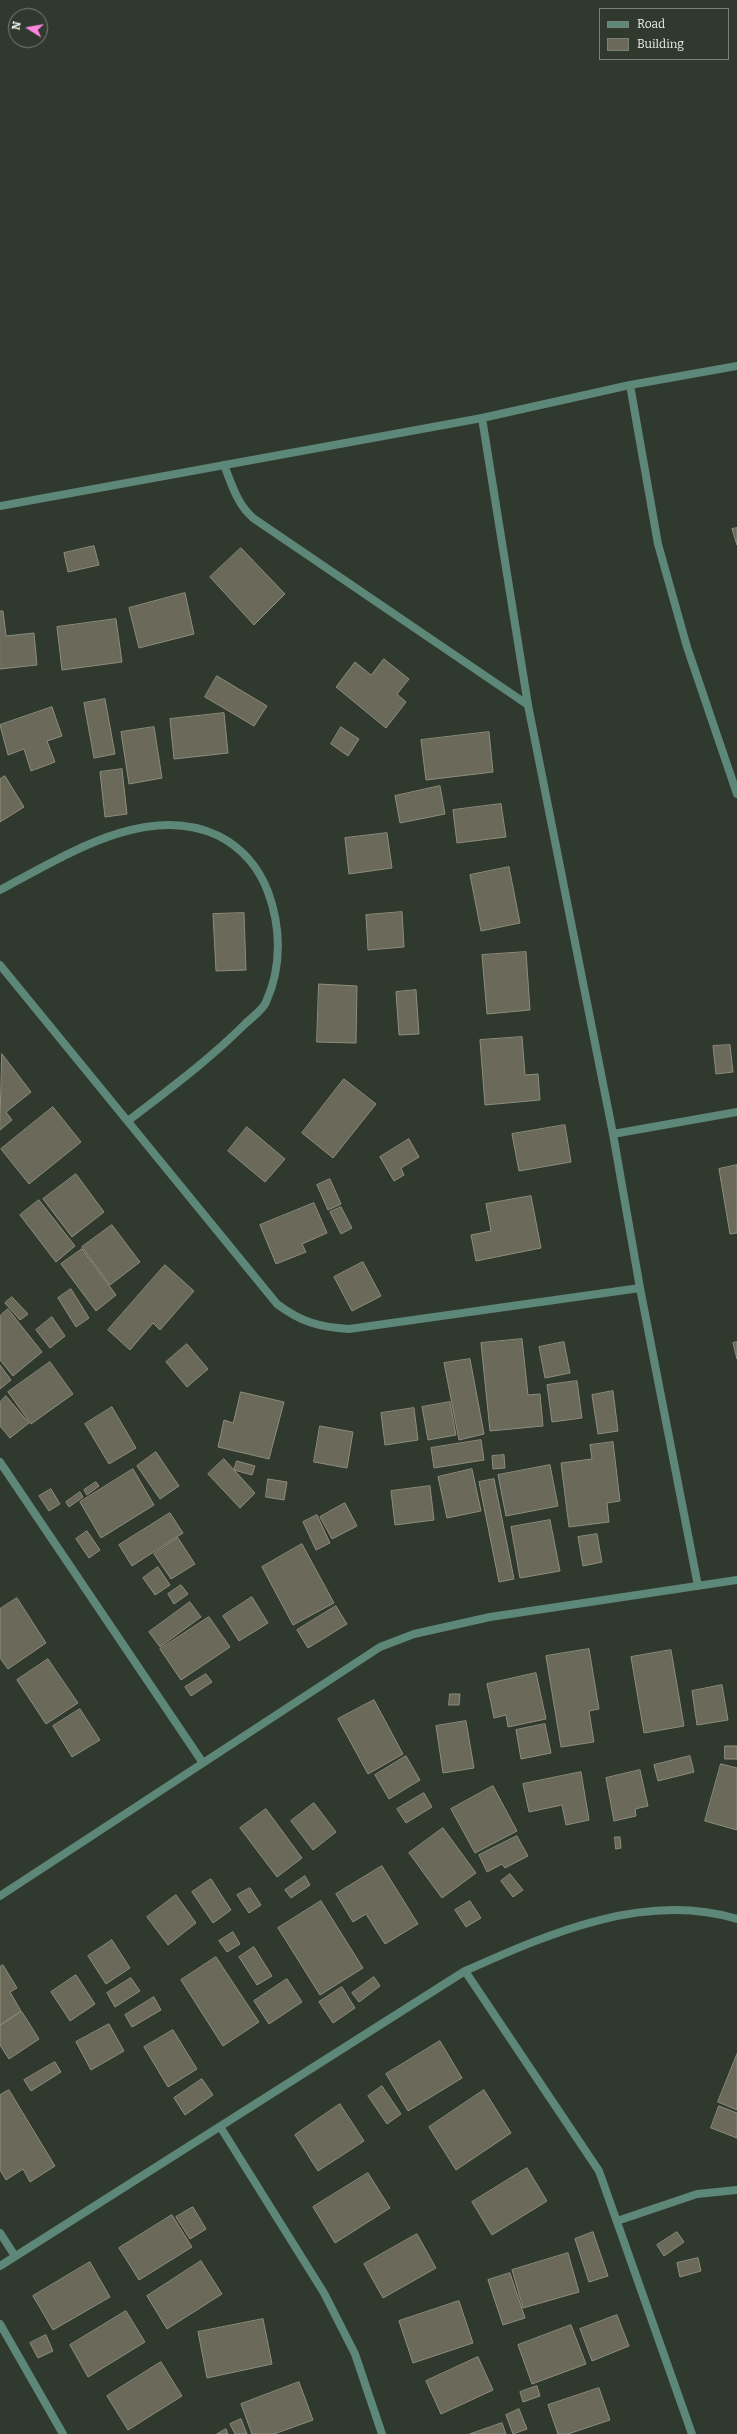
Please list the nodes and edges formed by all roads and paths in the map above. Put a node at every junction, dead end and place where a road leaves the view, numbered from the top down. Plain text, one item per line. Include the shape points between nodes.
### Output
1 (737, 366) edge
2 (630, 386) junction
3 (482, 418) junction
4 (224, 465) junction
5 (0, 506) edge
6 (528, 705) junction
7 (737, 794) edge
8 (0, 890) edge
9 (0, 965) edge
10 (737, 1112) edge
11 (128, 1121) junction
12 (613, 1134) junction
13 (640, 1288) junction
14 (0, 1462) edge
15 (737, 1580) edge
16 (698, 1586) junction
17 (202, 1763) junction
18 (0, 1896) edge
19 (737, 1919) edge
20 (465, 1971) junction
21 (221, 2128) junction
22 (737, 2190) edge
23 (617, 2221) junction
24 (0, 2233) edge
25 (14, 2256) junction
26 (0, 2266) edge
27 (0, 2324) edge
28 (62, 2434) edge
29 (382, 2434) edge
30 (692, 2434) edge

1 - 2 street
2 - 3 street
2 - 7 street via 658,544 687,647
3 - 4 street
3 - 6 street
4 - 5 street
4 - 6 street via 236,496 244,510 253,518
6 - 12 street
8 - 11 street via 101,839 153,824 201,827 232,843 260,872 271,900 279,942 277,968 266,1003 217,1052
9 - 11 street
10 - 12 street
11 - 13 street via 277,1304 295,1318 316,1325 349,1329
12 - 13 street
13 - 16 street
14 - 17 street
15 - 16 street
16 - 17 street via 490,1617 414,1634 380,1647
17 - 18 street
19 - 20 street via 713,1912 658,1911 598,1919 539,1938
20 - 21 street
20 - 23 street via 599,2170
21 - 25 street
21 - 29 street via 324,2293 355,2354
22 - 23 street via 697,2194
23 - 30 street
24 - 25 street
25 - 26 street
27 - 28 street

